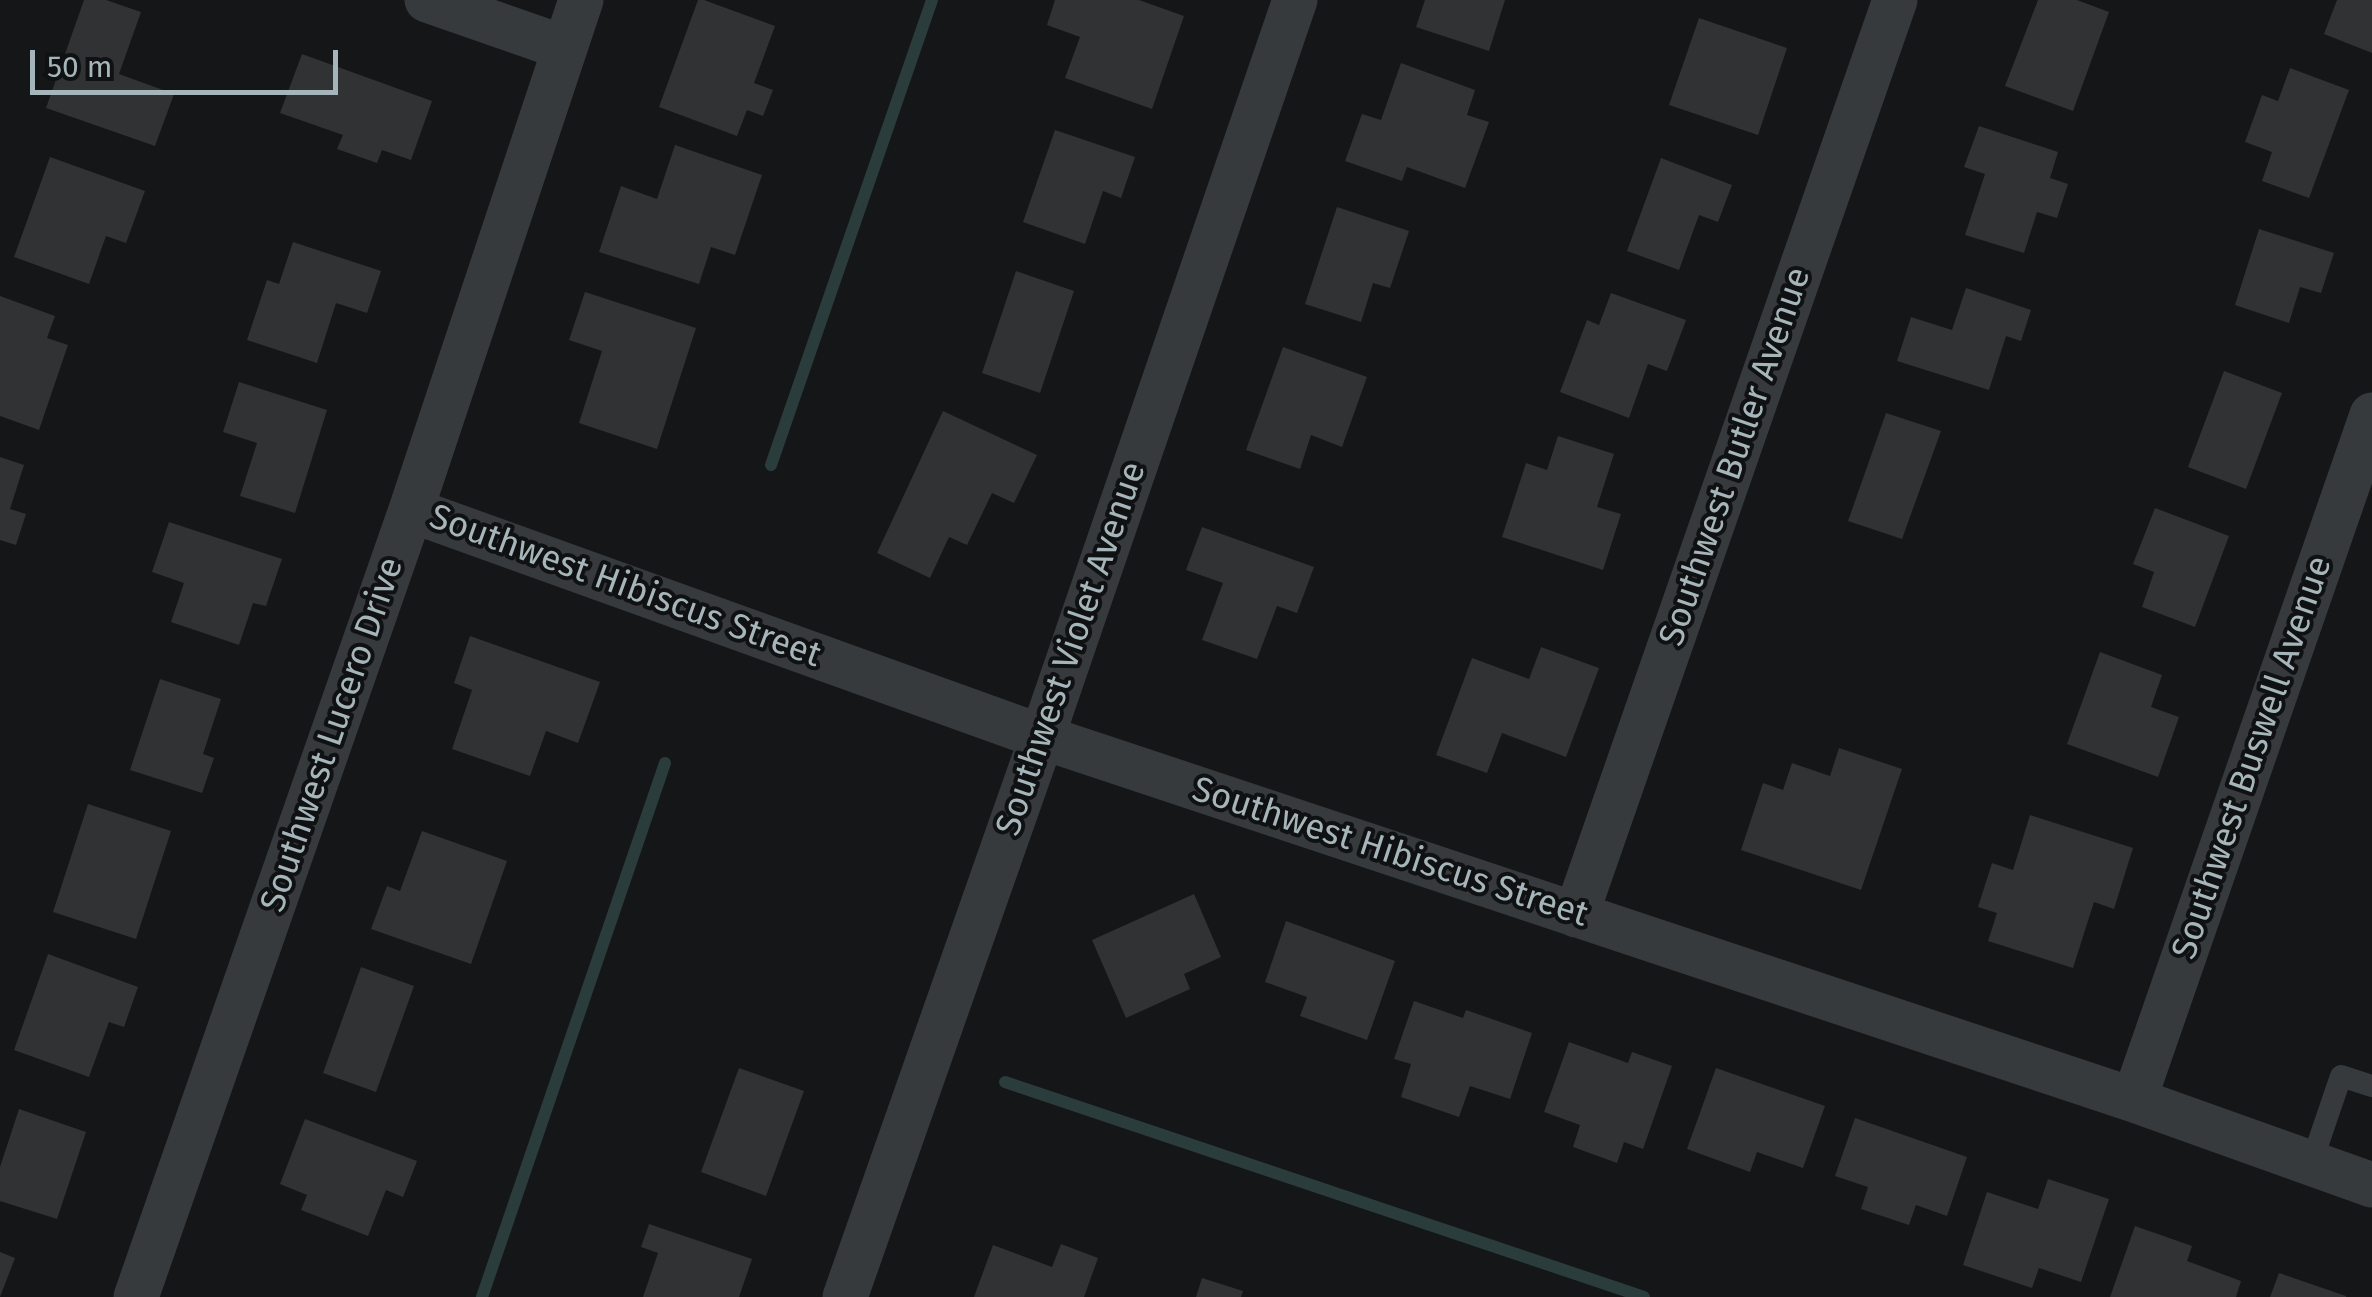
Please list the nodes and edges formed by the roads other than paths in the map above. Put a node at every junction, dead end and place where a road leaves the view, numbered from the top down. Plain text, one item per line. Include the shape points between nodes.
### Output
1 (427, 0) edge
2 (581, 0) edge
3 (1295, 0) edge
4 (1895, 0) edge
5 (566, 48) junction
6 (2372, 416) edge
7 (412, 510) junction
8 (1042, 737) junction
9 (1576, 914) junction
10 (2372, 1086) edge
11 (2134, 1100) junction
12 (2311, 1164) junction
13 (2372, 1185) edge
14 (136, 1297) edge
15 (846, 1297) edge

1 - 5 street
2 - 5 street, Southwest Lucero Drive
3 - 8 street, Southwest Violet Avenue
4 - 9 street, Southwest Butler Avenue
5 - 7 street, Southwest Lucero Drive
6 - 11 street, Southwest Buswell Avenue
7 - 8 street, Southwest Hibiscus Street
7 - 14 street, Southwest Lucero Drive
8 - 9 street, Southwest Hibiscus Street
8 - 15 street, Southwest Violet Avenue
9 - 11 street, Southwest Hibiscus Street
10 - 12 lane via 2341,1076
11 - 12 street, Southwest Hibiscus Street
12 - 13 street, Southwest Hibiscus Street

